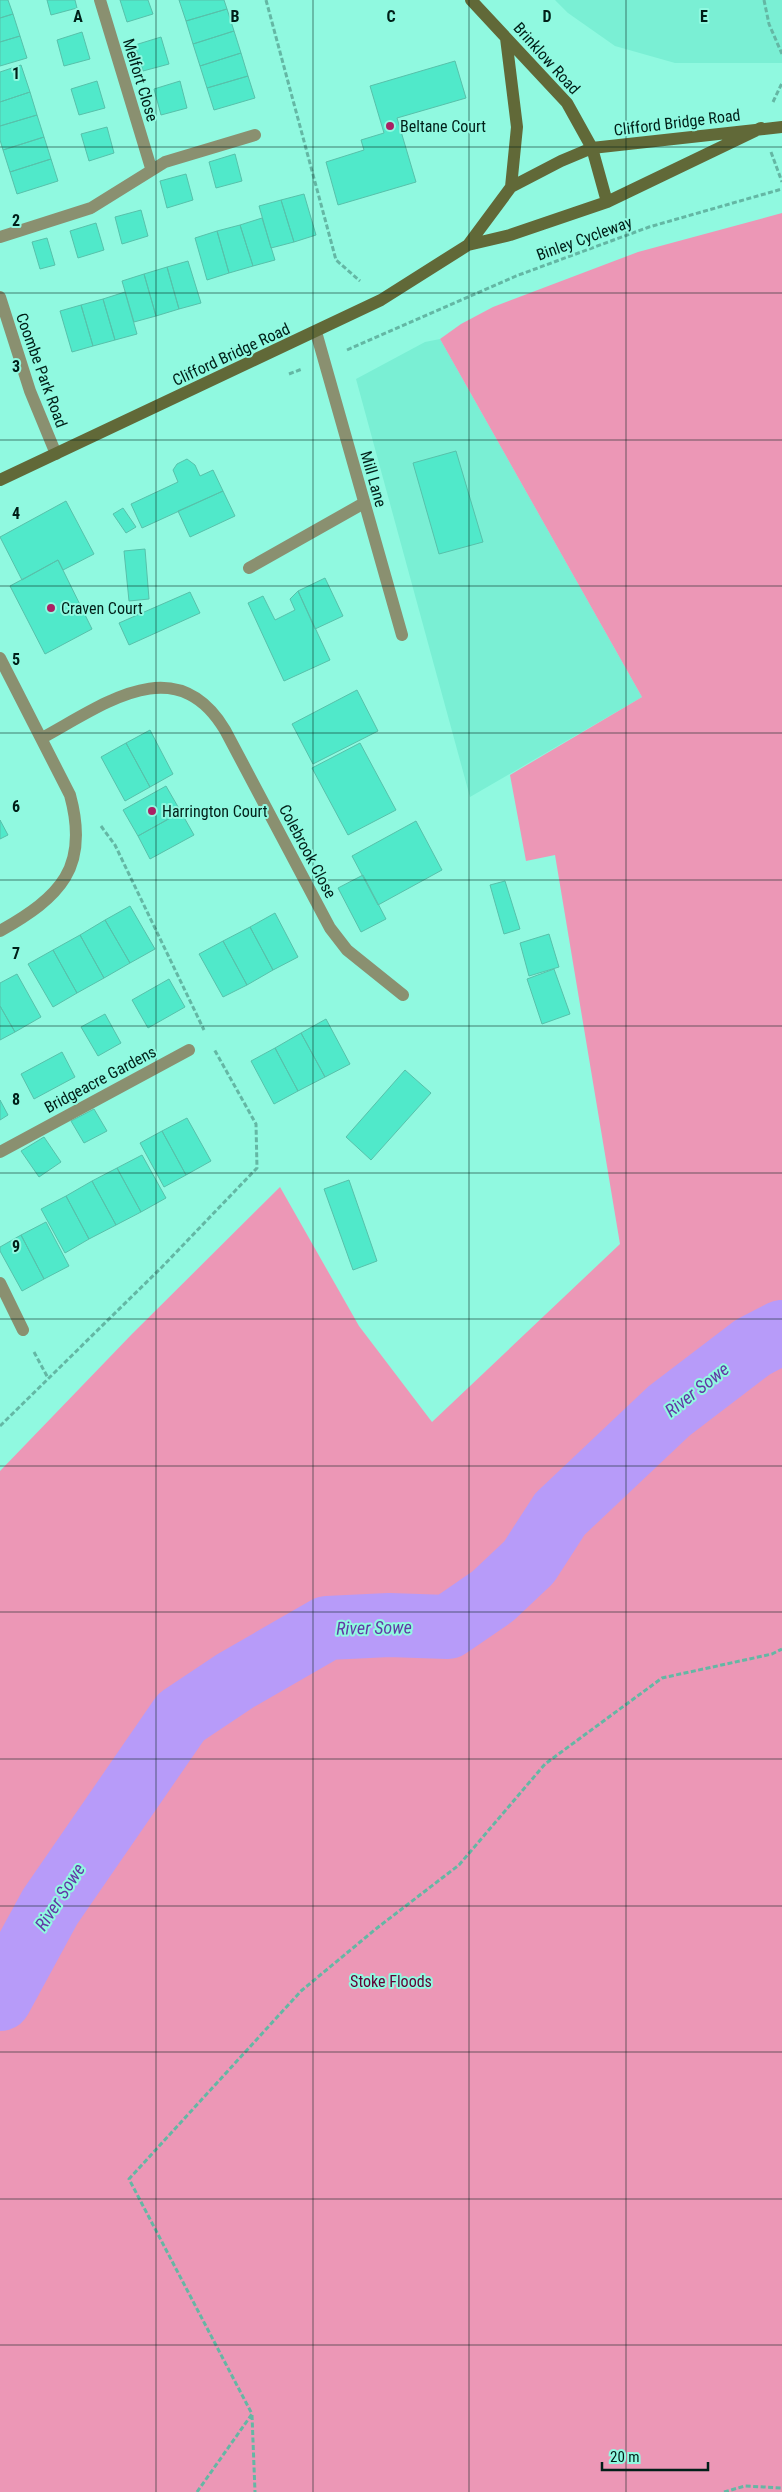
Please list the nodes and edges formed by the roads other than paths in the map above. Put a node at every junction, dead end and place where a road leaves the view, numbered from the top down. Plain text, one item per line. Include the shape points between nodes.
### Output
1 (100, 0) edge
2 (471, 0) edge
3 (506, 38) junction
4 (782, 127) edge
5 (761, 128) junction
6 (255, 135) dead end
7 (592, 148) junction
8 (151, 168) junction
9 (511, 187) junction
10 (607, 202) junction
11 (0, 237) edge
12 (468, 245) junction
13 (0, 297) edge
14 (316, 332) junction
15 (56, 454) junction
16 (0, 480) edge
17 (364, 504) junction
18 (249, 568) dead end
19 (402, 635) dead end
20 (0, 658) edge
21 (42, 738) junction
22 (0, 931) edge
23 (403, 995) dead end
24 (189, 1050) dead end
25 (0, 1152) edge
26 (0, 1283) edge
27 (23, 1330) road end

1 - 8 street, Melfort Close
2 - 3 main road, Brinklow Road
3 - 7 main road, Brinklow Road via 567,103
3 - 9 main road via 517,127
4 - 5 main road
5 - 7 main road, Clifford Bridge Road
5 - 10 main road, Clifford Bridge Road
6 - 8 street
7 - 9 main road, Clifford Bridge Road
7 - 10 main road, Brinklow Road
8 - 11 street via 91,208
9 - 12 main road, Clifford Bridge Road
10 - 12 main road, Clifford Bridge Road via 510,235
12 - 14 main road, Clifford Bridge Road via 381,300
13 - 15 street, Coombe Park Road via 30,391
14 - 15 main road, Clifford Bridge Road
14 - 17 street, Mill Lane
15 - 16 main road, Clifford Bridge Road
17 - 18 street
17 - 19 street, Mill Lane
20 - 21 street
21 - 22 street via 67,788 77,818 77,841 72,862 58,889 44,904
21 - 23 street, Colebrook Close via 136,690 169,688 202,700 225,730 330,928 347,950
24 - 25 street, Bridgeacre Gardens
26 - 27 street

